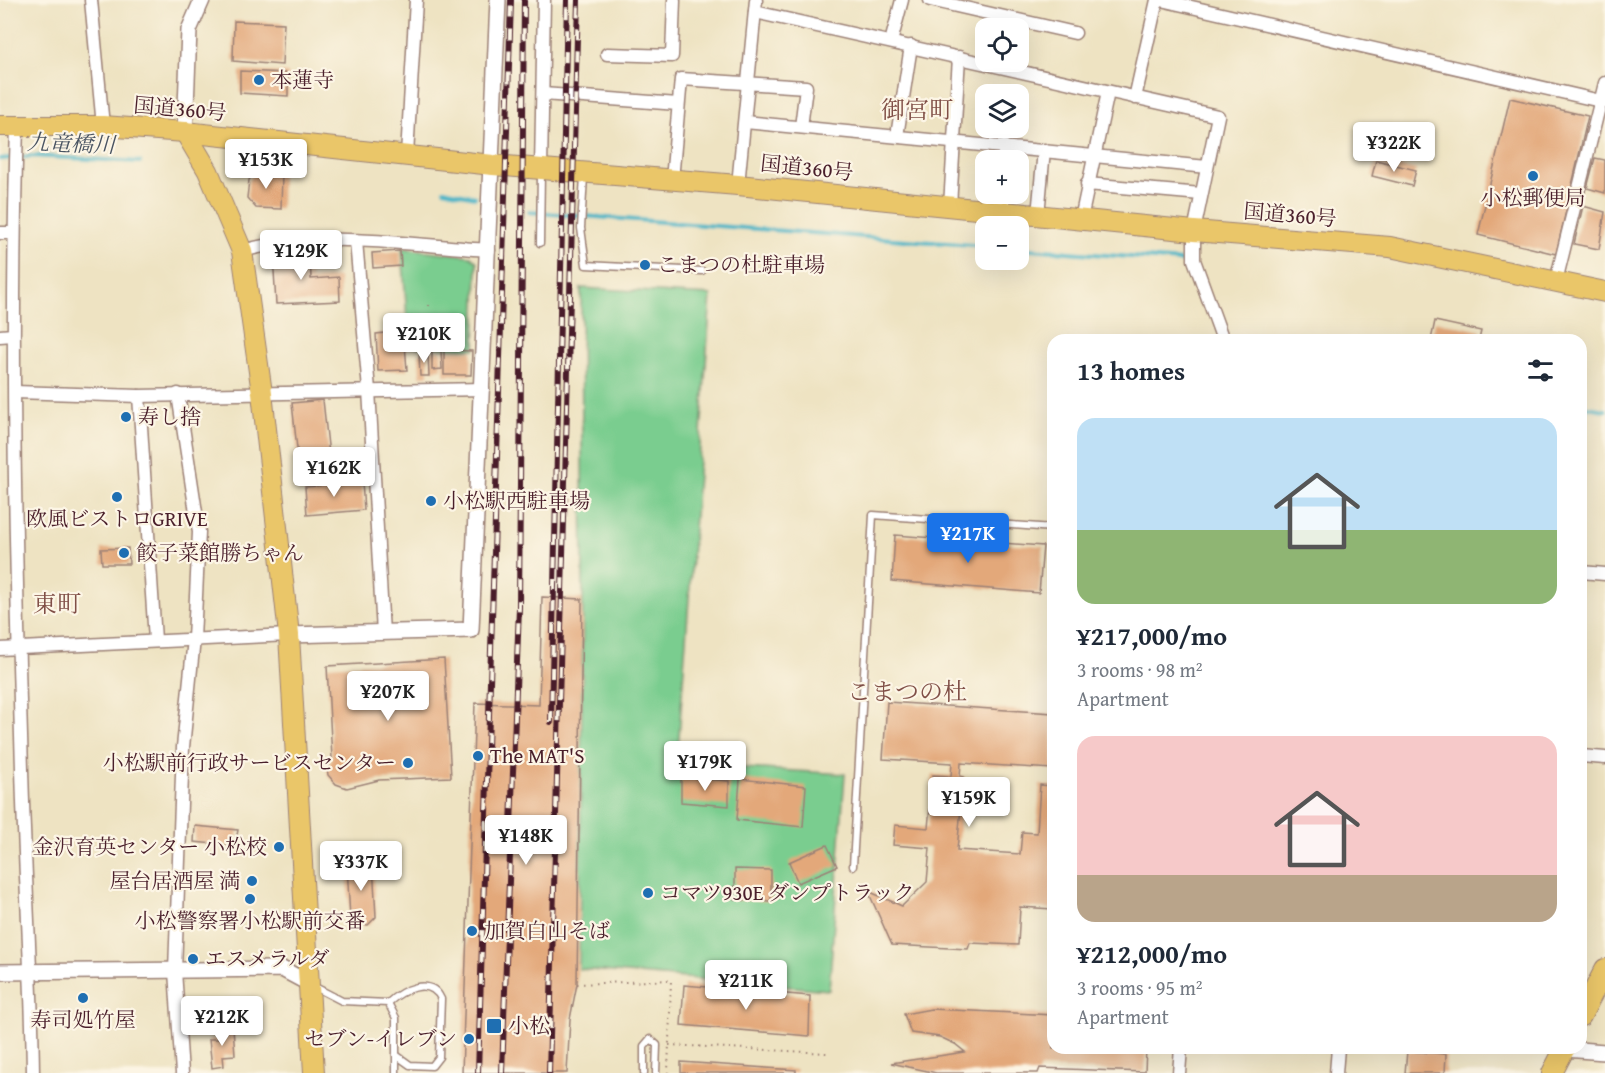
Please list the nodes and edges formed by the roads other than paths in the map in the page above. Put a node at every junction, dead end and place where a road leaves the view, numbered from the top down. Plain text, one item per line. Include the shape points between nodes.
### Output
1 (91, 0) edge
2 (202, 0) edge
3 (416, 0) edge
4 (498, 0) edge
5 (544, 0) edge
6 (674, 0) edge
7 (902, 0) edge
8 (930, 0) edge
9 (1159, 0) edge
10 (756, 6) edge
11 (1075, 33) dead end
12 (891, 42) junction
13 (911, 46) junction
14 (607, 54) dead end
15 (959, 57) junction
16 (749, 82) junction
17 (1605, 83) edge
18 (1108, 92) junction
19 (543, 94) junction
20 (1135, 98) junction
21 (1603, 102) edge
22 (678, 104) junction
23 (745, 122) junction
24 (8, 126) edge
25 (103, 126) junction
26 (801, 127) junction
27 (185, 132) junction
28 (897, 136) junction
29 (954, 141) junction
30 (1004, 146) junction
31 (1004, 150) edge
32 (1044, 150) junction
33 (406, 156) junction
34 (1093, 156) junction
35 (493, 165) junction
36 (1207, 167) junction
37 (541, 169) junction
38 (584, 172) junction
39 (672, 180) junction
40 (1088, 184) junction
41 (738, 185) junction
42 (1201, 194) junction
43 (985, 204) edge
44 (1006, 204) edge
45 (950, 206) junction
46 (1038, 215) junction
47 (1081, 219) junction
48 (1194, 231) junction
49 (0, 233) edge
50 (14, 233) junction
51 (356, 241) junction
52 (540, 243) dead end
53 (489, 250) junction
54 (242, 251) junction
55 (702, 272) dead end
56 (1556, 281) junction
57 (1605, 292) edge
58 (1220, 334) edge
59 (13, 335) junction
60 (0, 336) edge
61 (483, 389) junction
62 (369, 390) junction
63 (15, 392) junction
64 (262, 393) junction
65 (178, 394) junction
66 (139, 396) junction
67 (1047, 528) edge
68 (1587, 572) edge
69 (1605, 574) edge
70 (383, 633) junction
71 (289, 635) junction
72 (194, 639) junction
73 (155, 640) junction
74 (20, 648) junction
75 (0, 649) edge
76 (1587, 756) edge
77 (1605, 758) edge
78 (853, 866) dead end
79 (1605, 969) edge
80 (32, 971) junction
81 (175, 971) junction
82 (0, 972) edge
83 (310, 984) junction
84 (388, 1003) junction
85 (1587, 1004) edge
86 (1587, 1050) edge
87 (1605, 1052) edge
88 (1181, 1054) edge
89 (1338, 1054) edge
90 (1562, 1054) edge
91 (396, 1055) junction
92 (33, 1073) edge
93 (182, 1073) edge
94 (314, 1073) edge
95 (396, 1073) edge
96 (644, 1073) edge
97 (656, 1073) edge
98 (1179, 1073) edge
99 (1336, 1073) edge
100 (1552, 1073) edge

1 - 25 street
2 - 27 street via 189,30
3 - 33 street
4 - 35 street
5 - 19 street
6 - 14 street via 672,56
7 - 12 street
8 - 11 street
9 - 20 street
9 - 21 street
10 - 12 street
10 - 16 street
12 - 13 street
13 - 15 street
13 - 28 street
15 - 18 street
15 - 29 street
16 - 22 street via 681,79
16 - 23 street
16 - 26 street via 806,87
17 - 21 street
18 - 20 street
18 - 34 street
19 - 22 street
19 - 37 street
20 - 36 street via 1218,116
21 - 56 street
22 - 39 street
23 - 26 street
23 - 41 street
24 - 25 main road, 国道360号
24 - 50 street via 16,151
25 - 27 main road, 国道360号
26 - 28 street
27 - 33 main road, 国道360号
27 - 54 main road via 208,171
28 - 29 street
29 - 30 street
29 - 45 street
30 - 31 street
30 - 32 street
32 - 34 street
32 - 46 street
33 - 35 main road, 国道360号
34 - 36 street
34 - 40 street
35 - 37 main road, 国道360号
35 - 53 street
36 - 42 street
37 - 38 main road, 国道360号
37 - 52 lane
38 - 39 main road, 国道360号
38 - 55 lane via 581,228 586,265
39 - 41 main road, 国道360号
40 - 42 street
40 - 47 street
41 - 45 main road, 国道360号
42 - 48 street
43 - 45 main road, 国道360号
44 - 46 main road, 国道360号
46 - 47 main road, 国道360号
47 - 48 main road, 国道360号
48 - 56 main road, 国道360号 via 1390,247
48 - 58 street via 1194,260
49 - 50 street
50 - 59 street
51 - 53 street
51 - 54 street via 274,242
51 - 62 street
53 - 61 street
54 - 64 main road
56 - 57 main road, 国道360号
59 - 60 street
59 - 63 street
61 - 62 street
61 - 70 street via 471,630
62 - 64 street
62 - 70 street
63 - 66 street
63 - 74 street
64 - 65 street
64 - 71 main road
65 - 66 street
65 - 72 street via 199,532
66 - 73 street
67 - 78 lane via 873,515
68 - 69 street
70 - 71 street
71 - 72 street
71 - 83 main road
72 - 73 street
72 - 81 street via 183,747
73 - 74 street
74 - 75 street
74 - 80 street
76 - 77 street
79 - 85 main road
80 - 81 street
80 - 82 street
80 - 92 street
81 - 83 street via 282,969
81 - 93 street
83 - 84 lane via 342,1001
83 - 94 main road
84 - 91 lane via 396,1018
84 - 91 lane via 411,987 429,987 441,999 439,1057 432,1066 410,1065
86 - 87 street
88 - 98 street
89 - 99 street
90 - 100 main road
91 - 95 lane
96 - 97 lane via 644,1046 650,1039 657,1045

